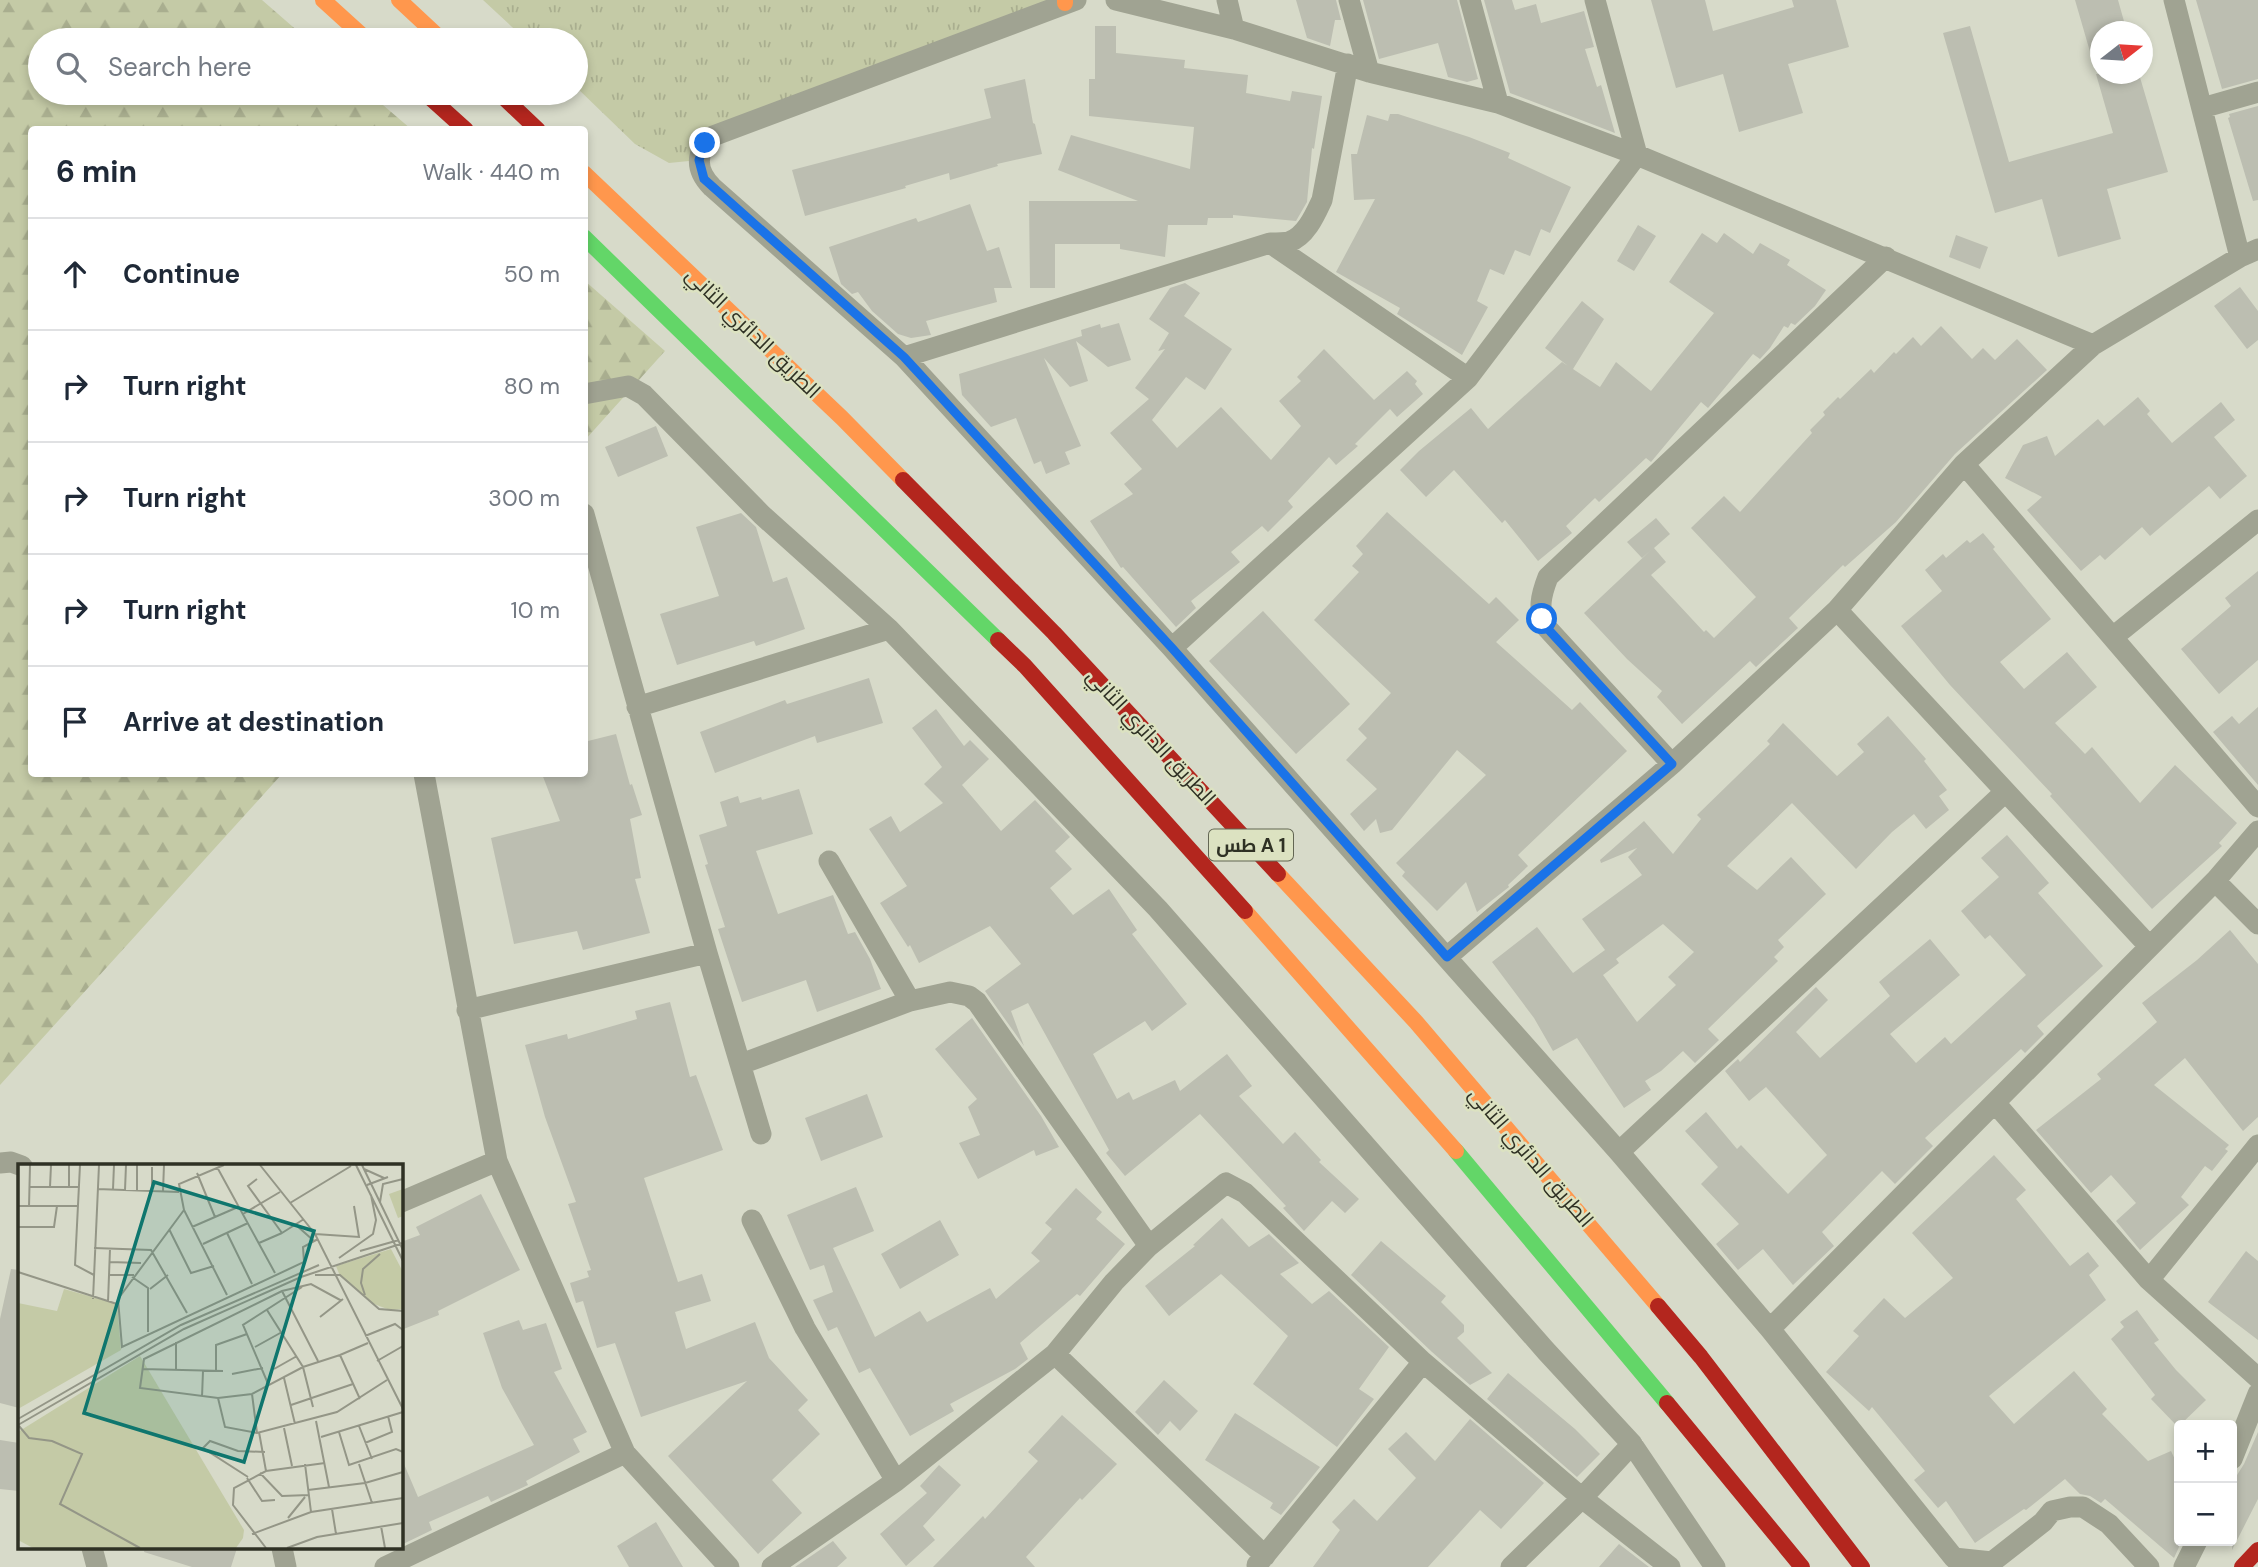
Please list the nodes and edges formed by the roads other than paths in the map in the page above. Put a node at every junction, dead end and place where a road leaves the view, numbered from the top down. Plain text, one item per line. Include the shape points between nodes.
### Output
1 (323, 0) edge
2 (399, 0) edge
3 (1116, 0) edge
4 (1227, 0) edge
5 (1349, 0) edge
6 (1469, 0) edge
7 (1594, 0) edge
8 (2175, 0) edge
9 (1069, 1) edge
10 (354, 28) edge
11 (429, 28) edge
12 (1234, 29) junction
13 (1348, 64) junction
14 (1369, 72) junction
15 (2258, 92) edge
16 (1498, 103) junction
17 (438, 105) edge
18 (512, 105) edge
19 (2202, 108) junction
20 (462, 126) edge
21 (534, 126) edge
22 (1637, 155) junction
23 (588, 177) edge
24 (588, 241) edge
25 (1270, 243) junction
26 (2249, 253) edge
27 (1886, 257) junction
28 (2093, 345) junction
29 (904, 357) junction
30 (1468, 378) junction
31 (588, 393) edge
32 (1964, 464) junction
33 (2258, 520) edge
34 (588, 528) edge
35 (1837, 610) junction
36 (888, 629) junction
37 (2113, 637) junction
38 (1172, 648) junction
39 (637, 706) junction
40 (1672, 764) junction
41 (425, 777) edge
42 (2004, 793) junction
43 (2258, 807) edge
44 (2258, 831) edge
45 (829, 861) dead end
46 (2215, 881) junction
47 (2258, 924) edge
48 (2149, 946) junction
49 (707, 953) junction
50 (1447, 957) junction
51 (910, 1001) junction
52 (467, 1010) junction
53 (741, 1064) junction
54 (1996, 1104) junction
55 (761, 1134) dead end
56 (2258, 1145) edge
57 (1619, 1152) junction
58 (497, 1161) junction
59 (0, 1163) edge
60 (18, 1165) edge
61 (402, 1202) edge
62 (752, 1220) dead end
63 (1149, 1246) junction
64 (2149, 1280) junction
65 (1770, 1329) junction
66 (1055, 1354) junction
67 (1423, 1362) junction
68 (2258, 1378) edge
69 (2258, 1394) edge
70 (1632, 1444) junction
71 (2237, 1446) edge
72 (625, 1453) junction
73 (896, 1481) junction
74 (1582, 1498) junction
75 (2194, 1546) edge
76 (2258, 1549) edge
77 (93, 1550) edge
78 (1260, 1562) edge
79 (97, 1567) edge
80 (385, 1567) edge
81 (729, 1567) edge
82 (772, 1567) edge
83 (1511, 1567) edge
84 (1670, 1567) edge
85 (1715, 1567) edge
86 (1802, 1567) edge
87 (1862, 1567) edge
88 (2149, 1567) edge
89 (2183, 1567) edge
90 (2242, 1567) edge

1 - 10 main road
2 - 11 main road
3 - 12 street
4 - 12 street
5 - 14 street
6 - 16 street
7 - 22 street
8 - 19 street
9 - 29 street via 713,136 701,150 700,171 712,187
12 - 13 street
13 - 14 street
13 - 25 street via 1322,200 1297,237
14 - 16 street
15 - 19 street
16 - 22 street
17 - 20 main road
18 - 21 main road
19 - 26 street
22 - 27 street
22 - 30 street
23 - 87 main road, الطريق الدائري الثاني / طس A 1 via 842,418 1054,633 1416,1022 1701,1357
24 - 86 main road, طس A 1 via 1025,666 1522,1227
25 - 29 street
25 - 30 street
26 - 28 street
27 - 28 street
27 - 40 street via 1545,584 1540,609 1547,628
28 - 32 street
29 - 38 street
30 - 38 street
31 - 36 street via 628,386 644,394 762,514
32 - 35 street
32 - 37 street
33 - 37 street
34 - 39 street
35 - 40 street
35 - 42 street
36 - 39 street
36 - 70 street via 1158,909
37 - 43 street
38 - 50 street
39 - 49 street
40 - 50 street
41 - 52 street
42 - 48 street
42 - 57 street
44 - 46 street
45 - 51 street
46 - 47 street
46 - 48 street
48 - 54 street
49 - 52 street
49 - 53 street
50 - 57 street
51 - 53 street
51 - 63 street via 950,992 977,1002
52 - 58 street
53 - 55 street
54 - 64 street
54 - 65 street
56 - 64 street
57 - 65 street
58 - 61 street
58 - 72 street
59 - 60 street
62 - 73 street via 805,1328
63 - 66 street
63 - 67 street via 1226,1183 1245,1193
64 - 68 street
65 - 88 street via 1954,1558 1992,1562 2052,1511 2083,1507 2109,1524
66 - 73 street
66 - 78 street
67 - 74 street
67 - 78 street
69 - 71 street
70 - 74 street
70 - 85 street
72 - 80 street
72 - 81 street
73 - 82 street
74 - 83 street
74 - 84 street
75 - 89 street
76 - 90 main road
77 - 79 street

